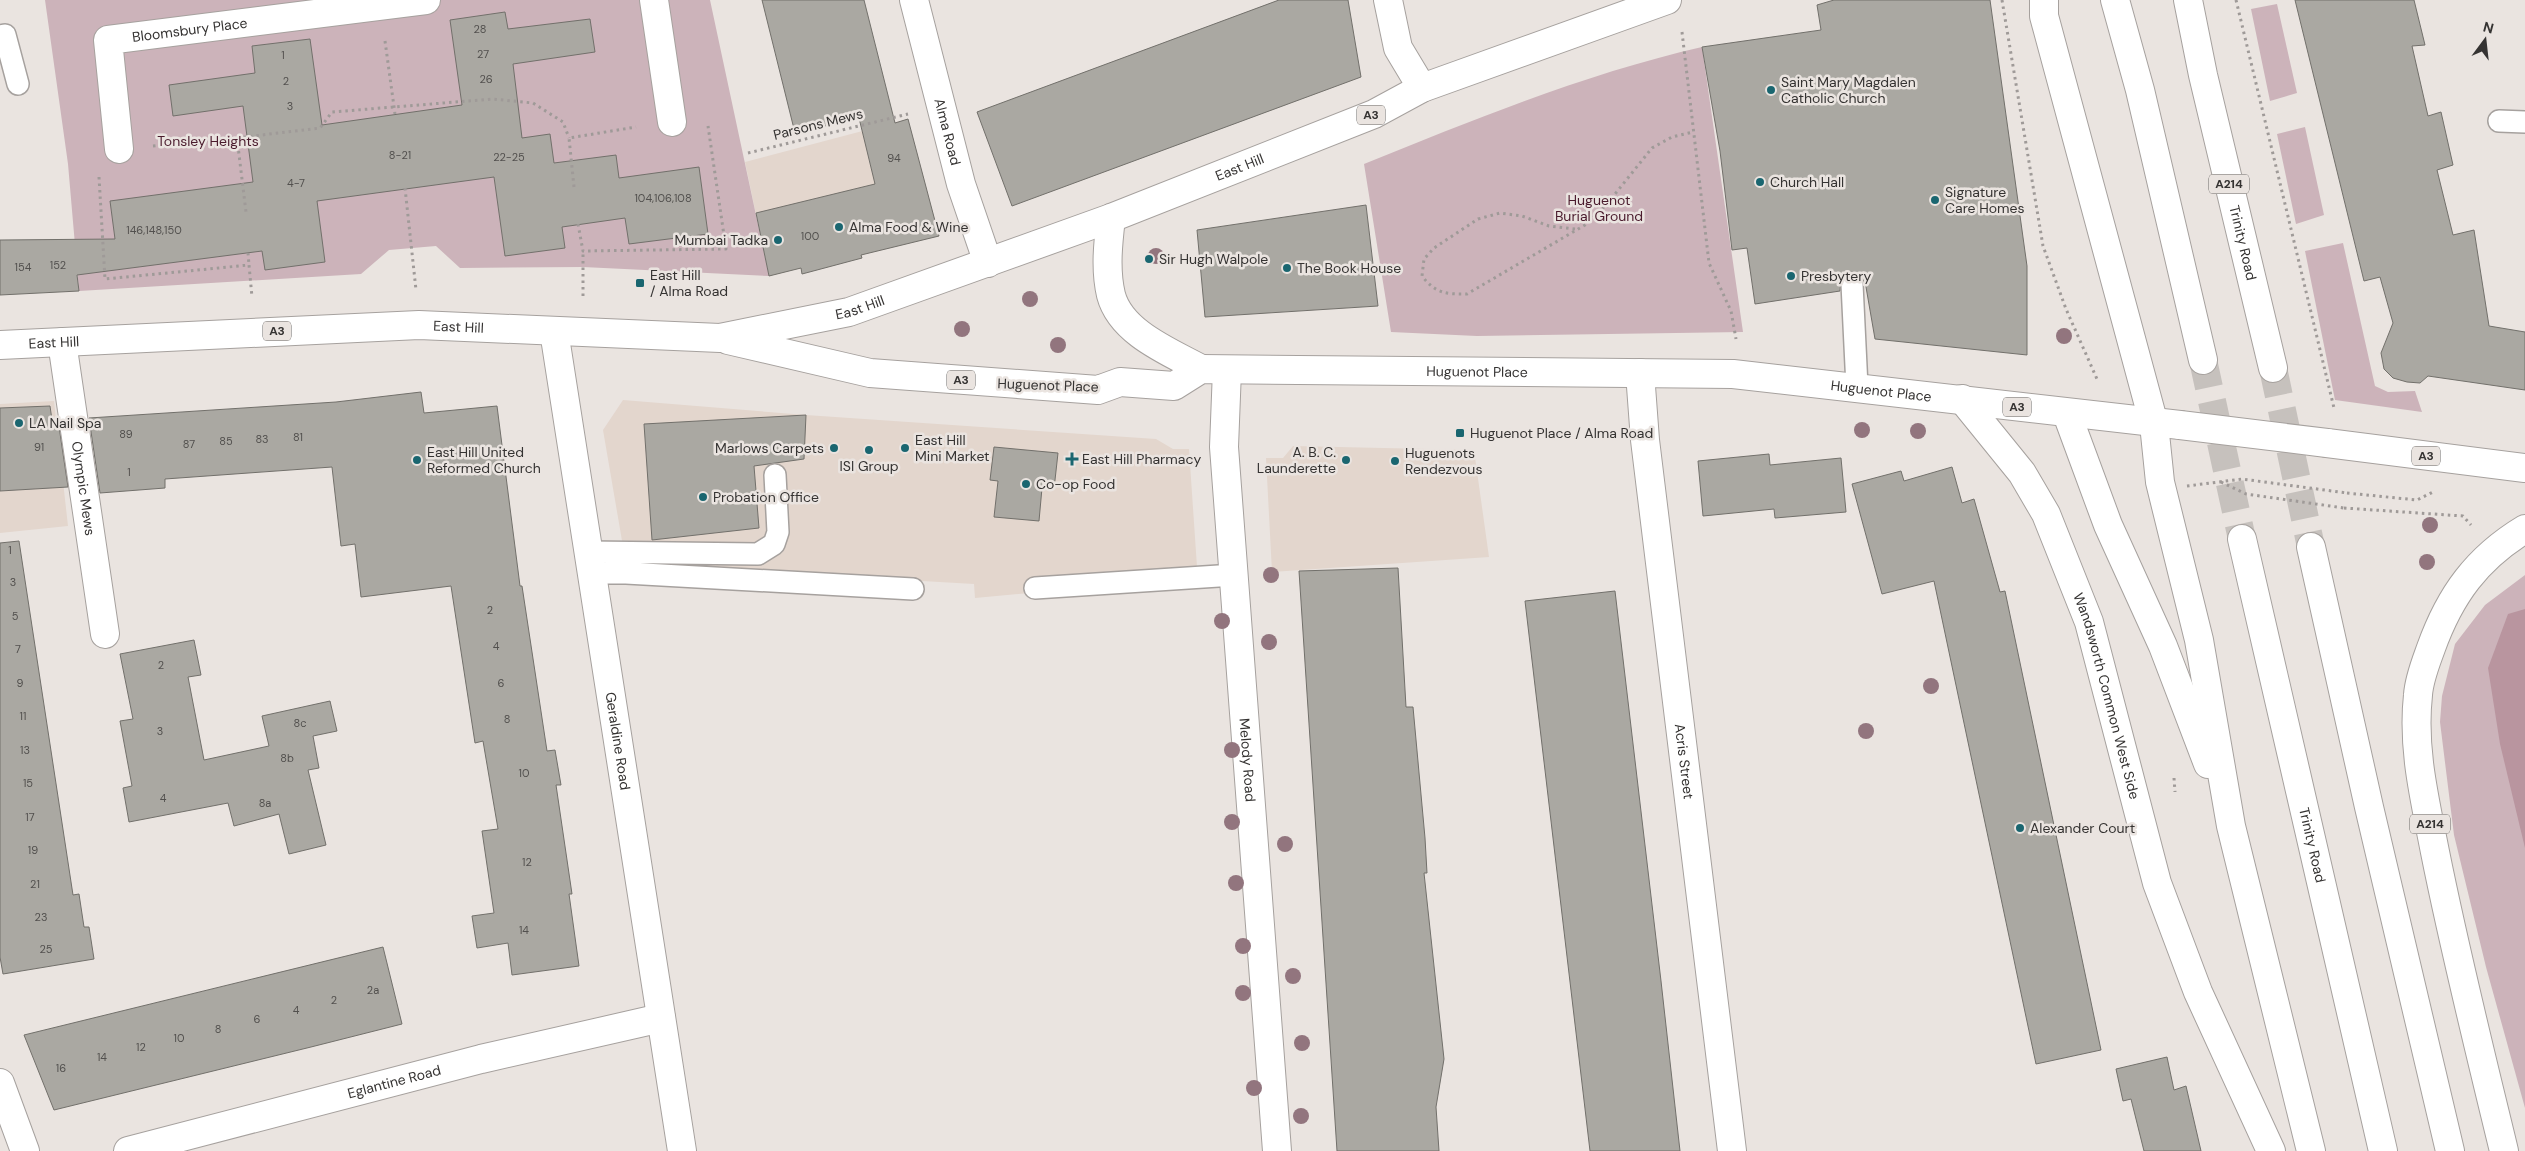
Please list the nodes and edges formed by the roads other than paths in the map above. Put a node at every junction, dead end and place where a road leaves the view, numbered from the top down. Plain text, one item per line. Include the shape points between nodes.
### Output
1 (654, 0) edge
2 (914, 0) edge
3 (1388, 0) edge
4 (1667, 0) edge
5 (2115, 0) edge
6 (2188, 0) edge
7 (403, 2) edge
8 (2041, 5) edge
9 (0, 36) edge
10 (18, 84) dead end
11 (1422, 88) junction
12 (2499, 121) dead end
13 (672, 122) road end
14 (2525, 122) edge
15 (119, 149) road end
16 (1111, 218) junction
17 (988, 263) junction
18 (1852, 284) dead end
19 (554, 331) junction
20 (720, 338) junction
21 (62, 342) junction
22 (0, 345) edge
23 (2203, 360) tunnel mouth
24 (2273, 368) tunnel mouth
25 (1214, 370) junction
26 (1640, 372) junction
27 (1857, 387) junction
28 (1962, 399) junction
29 (2067, 414) junction
30 (2167, 424) junction
31 (2525, 468) edge
32 (775, 475) dead end
33 (2525, 529) edge
34 (2242, 539) tunnel mouth
35 (2311, 547) tunnel mouth
36 (589, 563) junction
37 (1234, 575) junction
38 (1035, 588) dead end
39 (913, 589) dead end
40 (105, 634) dead end
41 (2231, 826) junction
42 (661, 1018) junction
43 (0, 1083) edge
44 (25, 1151) edge
45 (128, 1151) edge
46 (682, 1151) edge
47 (1277, 1151) edge
48 (1732, 1151) edge
49 (2271, 1151) edge
50 (2312, 1151) edge
51 (2383, 1151) edge
52 (2450, 1151) edge
53 (2504, 1151) edge

1 - 13 main road
2 - 17 main road, Alma Road via 961,184
3 - 11 main road via 1398,48
4 - 11 main road, East Hill / A3
5 - 23 main road via 2140,90
6 - 24 main road, Trinity Road / A214
7 - 15 main road, Bloomsbury Place via 108,40
8 - 30 main road
9 - 10 lane via 5,35
11 - 16 main road, East Hill / A3 via 1374,114
12 - 14 lane
16 - 17 main road, East Hill / A3
16 - 25 main road, A3 via 1107,255 1111,296 1122,316 1155,344
17 - 20 main road, East Hill / A3 via 849,312
18 - 27 lane
19 - 20 main road, East Hill / A3
19 - 21 main road, East Hill / A3 via 419,325
19 - 36 main road, Geraldine Road
20 - 25 main road, Huguenot Place / A3 via 870,373 1047,387 1098,390 1120,382 1174,386
21 - 22 main road, East Hill / A3
21 - 40 main road, Olympic Mews
25 - 26 main road, Huguenot Place / A3
25 - 37 main road, Melody Road
26 - 27 main road, Huguenot Place / A3 via 1733,374
26 - 48 main road, Acris Street via 1646,449
27 - 28 main road, Huguenot Place / A3
28 - 29 main road, Huguenot Place / A3
28 - 49 main road, Wandsworth Common West Side via 2022,474 2046,514 2089,622 2157,884 2198,992
29 - 30 main road, Huguenot Place / A3
29 - 41 main road via 2108,525 2163,646
30 - 31 main road, Huguenot Place / A3, bridge
30 - 41 main road via 2160,482 2199,640
32 - 36 lane via 778,532 774,544 758,554
33 - 53 main road, A214 via 2485,558 2450,604 2427,659 2418,692 2416,725 2417,757 2444,896
34 - 51 main road, Trinity Road
35 - 52 main road
36 - 39 lane via 626,573
36 - 42 main road, Geraldine Road
37 - 38 lane
37 - 47 main road, Melody Road
41 - 50 main road
42 - 45 main road, Eglantine Road via 481,1059
42 - 46 main road, Geraldine Road
43 - 44 main road

